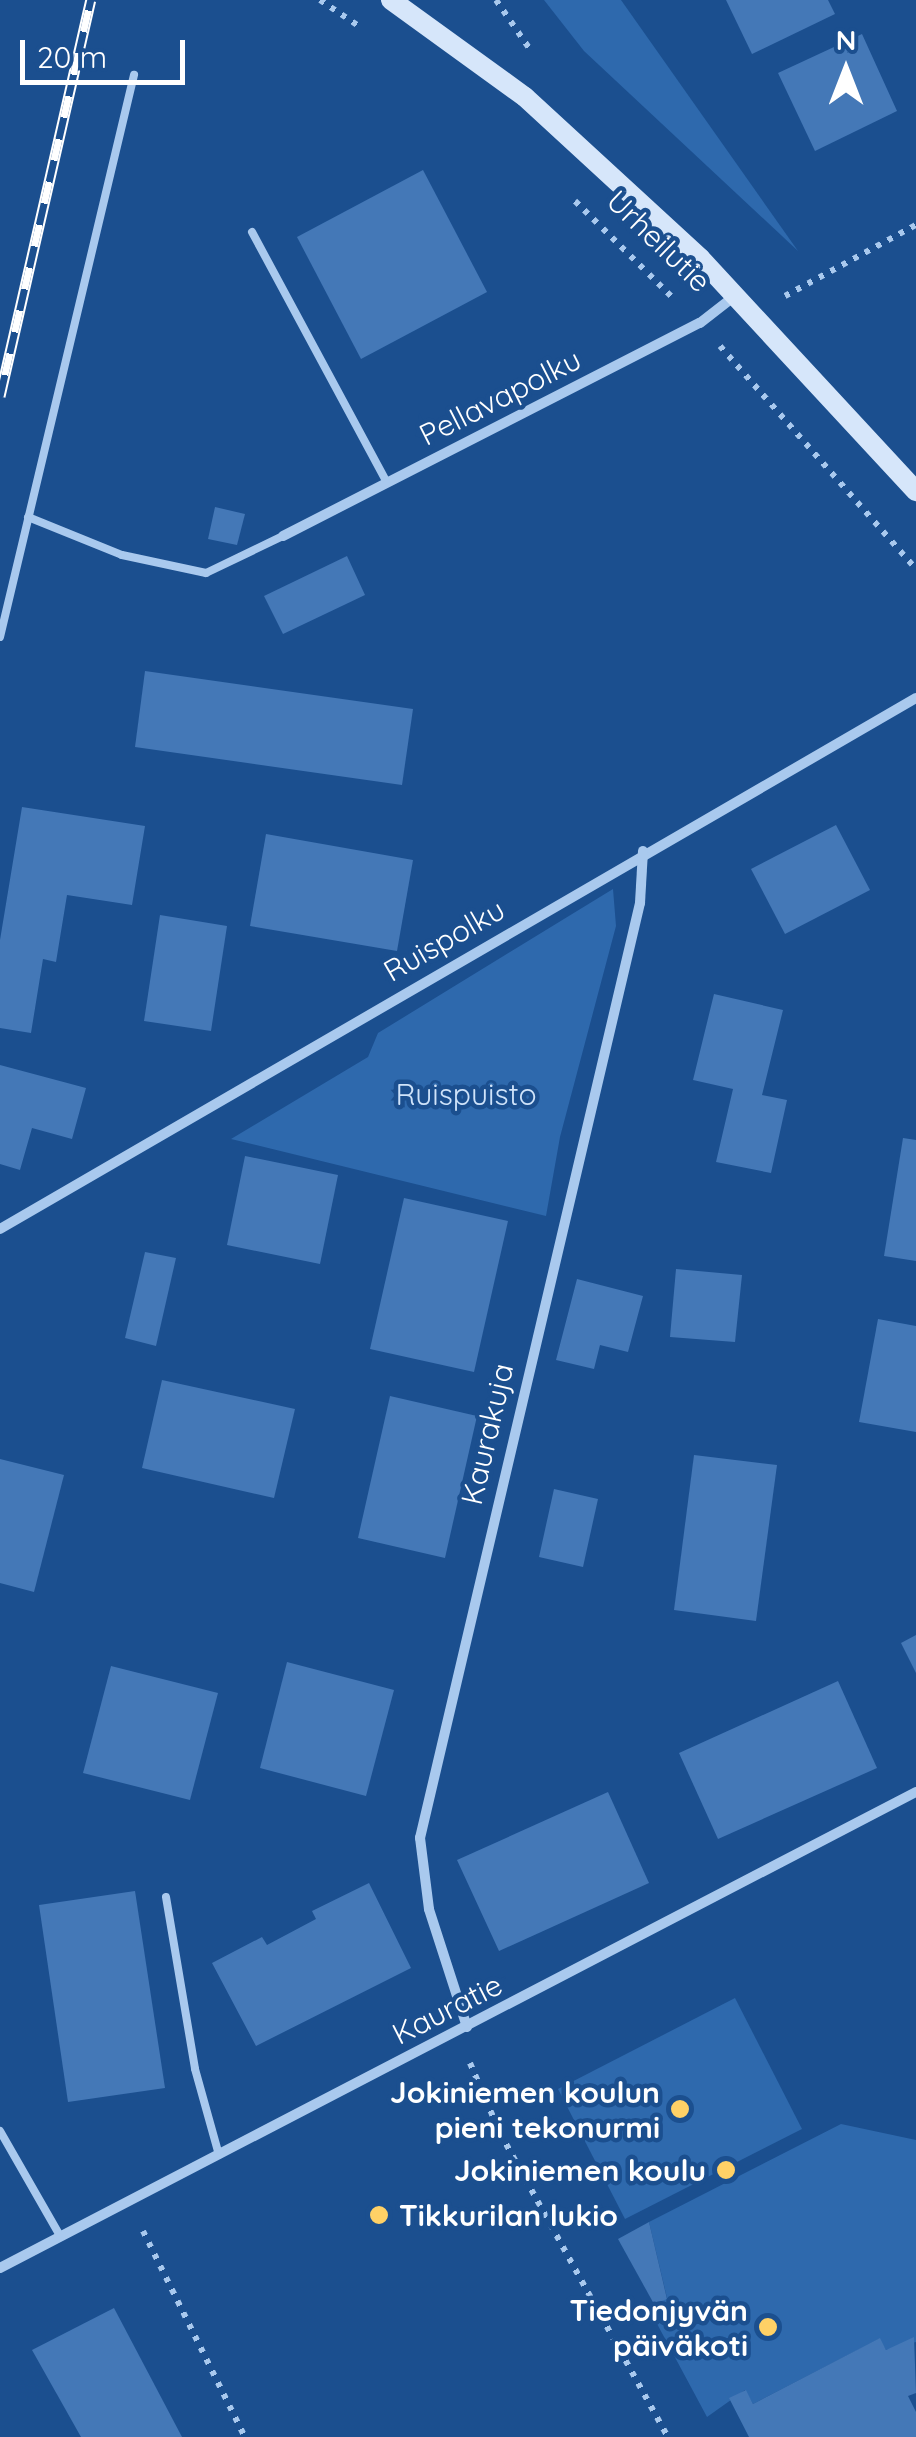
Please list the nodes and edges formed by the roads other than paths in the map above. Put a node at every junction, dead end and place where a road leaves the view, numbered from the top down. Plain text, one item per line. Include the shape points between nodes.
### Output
1 (391, 0) edge
2 (134, 75) dead end
3 (252, 232) dead end
4 (736, 295) junction
5 (387, 483) junction
6 (916, 491) edge
7 (28, 516) junction
8 (283, 536) joint
9 (0, 637) edge
10 (916, 698) edge
11 (642, 851) junction
12 (0, 1229) edge
13 (916, 1792) edge
14 (166, 1897) dead end
15 (467, 2027) junction
16 (0, 2130) edge
17 (218, 2155) junction
18 (60, 2234) junction
19 (0, 2268) edge

1 - 4 main road, Urheilutie via 524,97
2 - 7 lane
3 - 5 lane
4 - 5 street, Pellavapolku via 700,323
4 - 6 main road, Urheilutie
5 - 8 street, Pellavapolku
7 - 8 lane via 122,555 206,573
7 - 9 lane
10 - 11 street, Ruispolku
11 - 12 street, Ruispolku
11 - 15 street, Kaurakuja via 640,903 420,1838 430,1909
13 - 15 street, Kauratie
14 - 17 lane via 195,2069
15 - 17 street, Kauratie
16 - 18 lane
17 - 18 street, Kauratie
18 - 19 street, Kauratie

